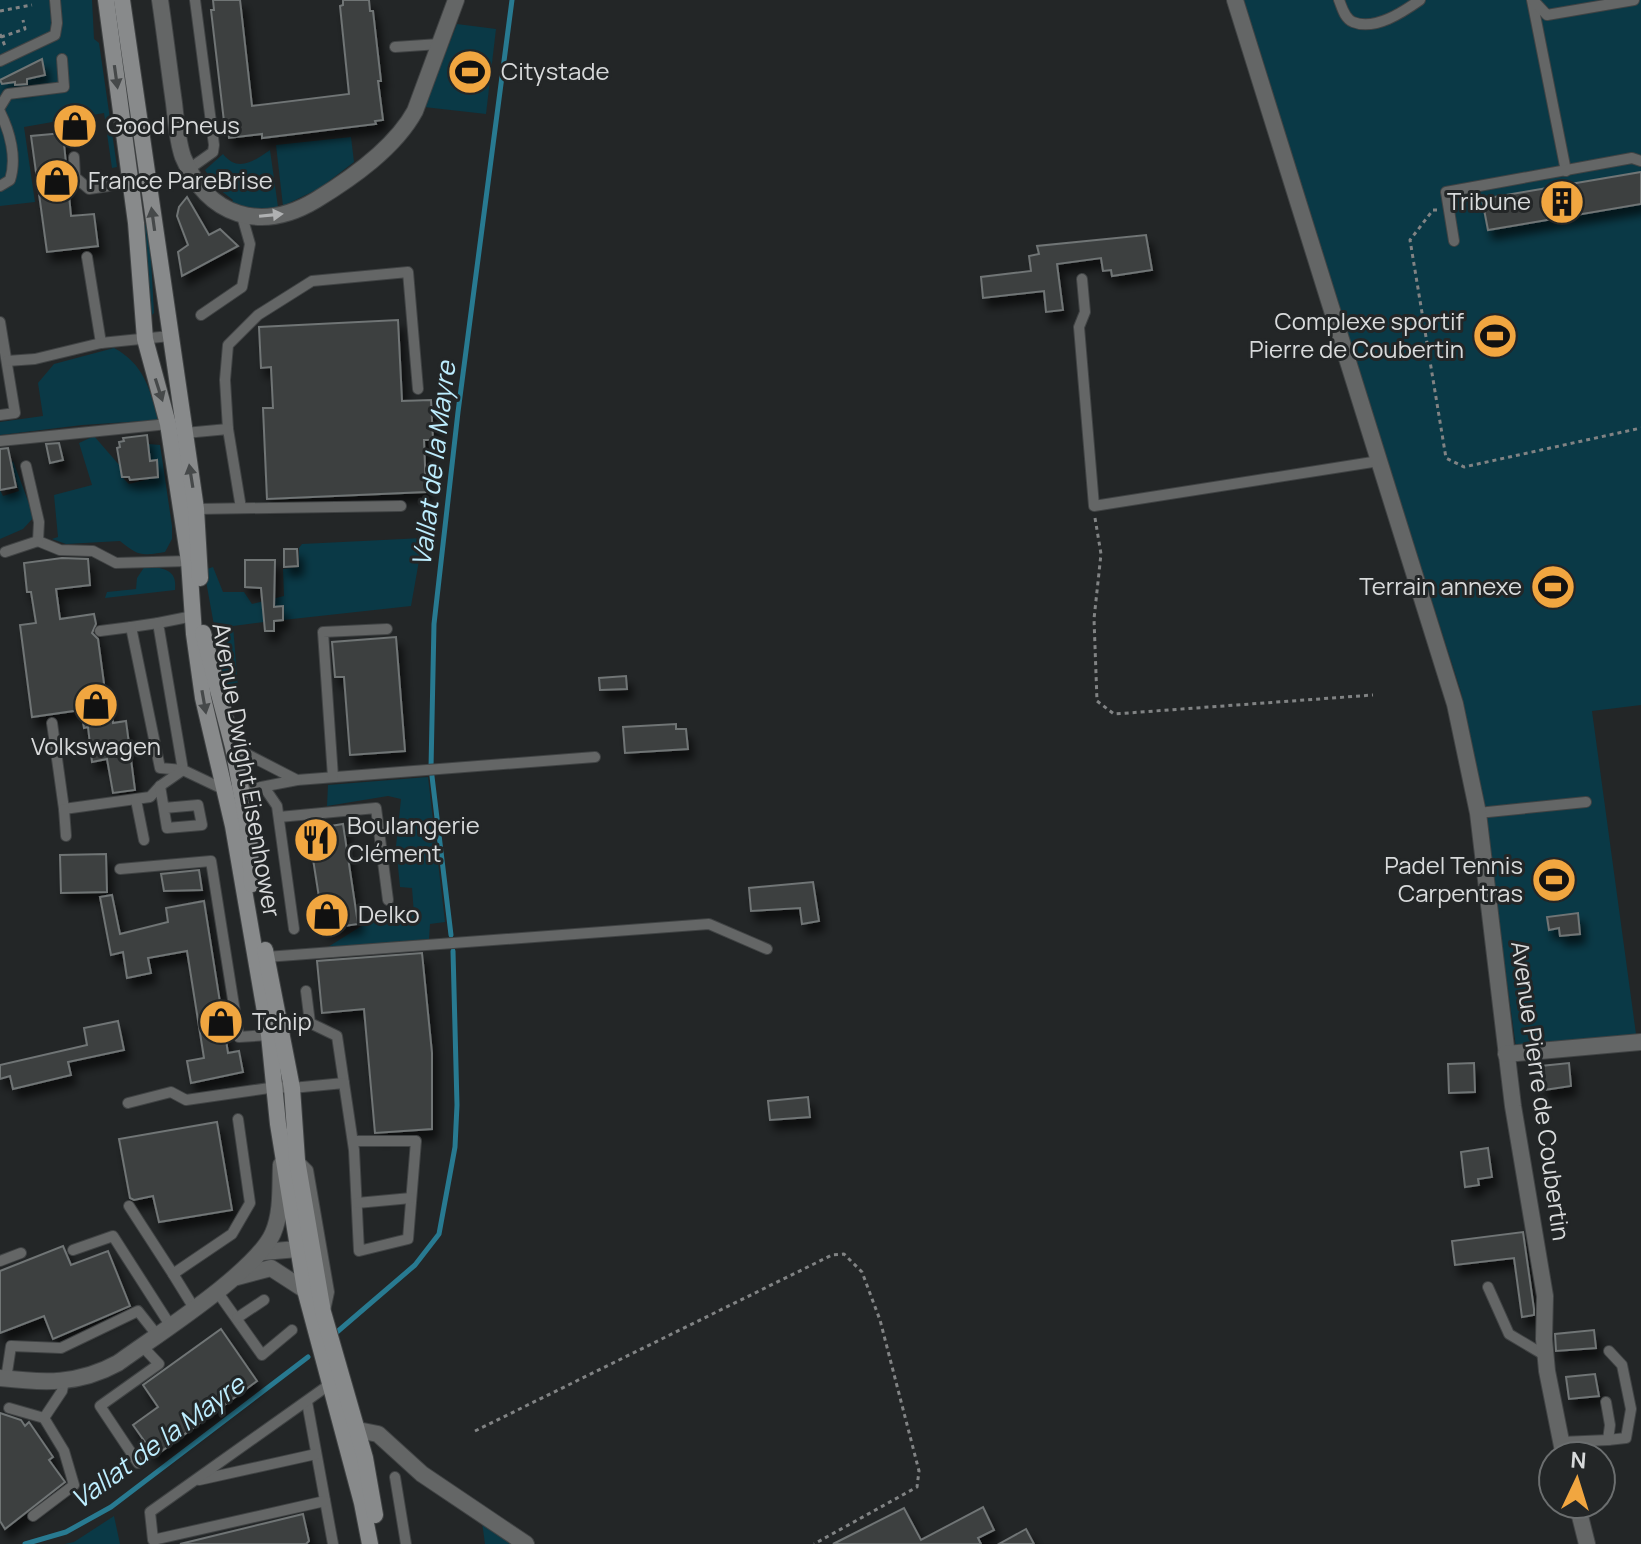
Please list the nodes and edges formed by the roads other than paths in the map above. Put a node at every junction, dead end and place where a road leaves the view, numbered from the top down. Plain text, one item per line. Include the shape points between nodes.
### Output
1 (55, 0) edge
2 (106, 0) edge
3 (122, 0) edge
4 (160, 0) edge
5 (195, 0) edge
6 (456, 0) edge
7 (1235, 0) edge
8 (1339, 0) edge
9 (1420, 0) edge
10 (1532, 0) edge
11 (1634, 0) edge
12 (439, 44) junction
13 (395, 47) dead end
14 (62, 59) dead end
15 (0, 61) edge
16 (0, 109) edge
17 (74, 157) dead end
18 (1641, 161) edge
19 (189, 169) junction
20 (1566, 171) junction
21 (139, 181) junction
22 (0, 186) edge
23 (242, 216) junction
24 (1454, 241) dead end
25 (87, 257) dead end
26 (1082, 279) dead end
27 (201, 315) dead end
28 (0, 322) edge
29 (170, 336) junction
30 (145, 339) junction
31 (101, 343) junction
32 (7, 361) junction
33 (418, 389) dead end
34 (0, 415) edge
35 (168, 424) junction
36 (228, 429) junction
37 (185, 433) junction
38 (0, 441) edge
39 (1379, 461) junction
40 (26, 466) dead end
41 (401, 506) dead end
42 (241, 508) junction
43 (196, 509) junction
44 (38, 541) junction
45 (5, 552) dead end
46 (189, 561) junction
47 (193, 616) junction
48 (158, 623) junction
49 (131, 627) junction
50 (387, 629) dead end
51 (100, 631) dead end
52 (52, 723) dead end
53 (233, 747) junction
54 (595, 757) dead end
55 (183, 770) junction
56 (333, 777) junction
57 (297, 780) junction
58 (160, 786) junction
59 (264, 787) junction
60 (233, 791) junction
61 (136, 800) junction
62 (1586, 802) dead end
63 (164, 808) dead end
64 (64, 809) junction
65 (1478, 813) junction
66 (279, 817) junction
67 (66, 836) dead end
68 (144, 840) dead end
69 (120, 869) dead end
70 (388, 900) dead end
71 (294, 929) dead end
72 (767, 949) dead end
73 (266, 957) junction
74 (306, 991) dead end
75 (269, 1035) junction
76 (1641, 1042) edge
77 (1506, 1054) junction
78 (344, 1083) junction
79 (284, 1088) junction
80 (128, 1103) dead end
81 (238, 1119) dead end
82 (354, 1141) junction
83 (282, 1148) junction
84 (297, 1160) junction
85 (411, 1198) junction
86 (357, 1203) junction
87 (129, 1206) dead end
88 (306, 1248) junction
89 (73, 1250) dead end
90 (263, 1252) junction
91 (21, 1253) dead end
92 (0, 1261) edge
93 (271, 1268) junction
94 (173, 1274) junction
95 (232, 1279) junction
96 (1488, 1287) dead end
97 (216, 1290) junction
98 (305, 1290) junction
99 (264, 1300) dead end
100 (194, 1308) junction
101 (323, 1312) junction
102 (237, 1318) junction
103 (164, 1330) junction
104 (292, 1330) dead end
105 (6, 1345) edge
106 (142, 1346) junction
107 (1609, 1351) dead end
108 (1546, 1356) junction
109 (3, 1378) edge
110 (64, 1381) junction
111 (335, 1381) junction
112 (307, 1402) junction
113 (1606, 1402) dead end
114 (9, 1408) dead end
115 (44, 1418) junction
116 (351, 1435) junction
117 (1560, 1440) edge
118 (1608, 1440) joint
119 (316, 1454) junction
120 (138, 1463) dead end
121 (395, 1477) dead end
122 (193, 1482) junction
123 (325, 1501) junction
124 (33, 1516) dead end
125 (1581, 1520) edge
126 (333, 1544) edge
127 (370, 1544) edge
128 (379, 1544) edge
129 (406, 1544) edge
130 (526, 1544) edge
131 (1587, 1544) edge

1 - 15 lane via 55,35
2 -> 21 main road, Avenue Dwight Eisenhower
3 - 21 main road, Avenue Dwight Eisenhower
4 - 19 street via 179,142
5 - 19 lane via 214,145 213,152
6 - 12 street
7 - 39 street, Avenue Pierre de Coubertin
8 - 9 lane via 1353,22 1367,23 1393,18
10 - 11 lane via 1547,15
10 - 20 lane
12 - 13 lane
23 -> 12 street via 275,217 309,204 341,185 395,139 415,111
14 - 16 lane via 64,87 8,94
16 - 22 lane via 14,168 10,180
17 - 21 lane via 75,177 89,189
18 - 20 lane via 1632,158
19 - 23 street via 207,195
20 - 24 lane via 1446,192
29 -> 21 main road, Avenue Dwight Eisenhower
21 - 30 main road, Avenue Dwight Eisenhower
23 - 27 lane via 250,244 242,287
25 - 31 lane
26 - 39 lane via 1085,312 1079,327 1094,506
28 - 32 lane
29 - 30 lane
29 - 37 main road, Avenue Dwight Eisenhower
30 - 31 lane
30 -> 35 main road, Avenue Dwight Eisenhower
31 - 32 lane
32 - 34 lane via 15,413
33 - 36 lane via 408,272 312,281 258,315 228,345
35 - 38 lane
35 - 46 main road, Avenue Dwight Eisenhower
36 - 37 lane
36 - 42 lane
43 -> 37 main road, Avenue Dwight Eisenhower
39 - 65 street, Avenue Pierre de Coubertin via 1455,704
40 - 44 lane
41 - 42 lane
42 - 43 lane
43 - 53 main road, Avenue Dwight Eisenhower via 204,639
44 - 45 lane
44 - 46 lane via 60,550 93,551 116,563
46 - 47 main road, Avenue Dwight Eisenhower
47 - 48 lane
47 -> 60 main road, Avenue Dwight Eisenhower via 203,698
48 - 49 lane
48 - 55 lane
49 - 51 lane
49 - 55 lane via 160,768
50 - 56 lane via 323,632
52 - 64 lane
53 - 57 lane
53 - 60 main road, Avenue Dwight Eisenhower
54 - 56 lane
55 - 58 lane
55 - 60 lane
56 - 57 lane
57 - 59 lane
58 - 61 lane via 150,797
58 - 63 lane
59 - 60 lane
59 - 66 lane
60 - 73 main road, Avenue Dwight Eisenhower via 249,834 253,894
60 - 75 main road, Avenue Dwight Eisenhower
61 - 64 lane
61 - 68 lane
62 - 65 lane
64 - 67 lane
65 - 77 street, Avenue Pierre de Coubertin
66 - 70 lane via 376,808
66 - 71 lane
69 - 75 lane via 211,861 239,1037
72 - 73 lane via 709,924
73 - 79 main road, Avenue Dwight Eisenhower
74 - 78 lane via 310,1023 337,1036
75 - 79 main road, Avenue Dwight Eisenhower
76 - 77 street
77 - 108 street, Avenue Pierre de Coubertin via 1545,1296
78 - 79 lane
78 - 82 lane
79 - 80 lane via 186,1100 171,1092
79 - 83 main road, Avenue Dwight Eisenhower
79 - 84 main road, Avenue Dwight Eisenhower
81 - 94 lane via 250,1203 232,1234
82 - 85 lane via 416,1141
82 - 86 lane
83 - 88 main road, Avenue Dwight Eisenhower
83 - 90 street via 278,1219
84 - 88 main road, Avenue Dwight Eisenhower
84 - 101 lane via 308,1170 314,1198 329,1292
85 - 86 lane
85 - 86 lane via 408,1239 359,1251
87 - 94 lane
88 - 90 street
88 - 93 street
88 - 98 main road, Avenue Dwight Eisenhower
88 - 101 main road, Avenue Dwight Eisenhower
89 - 103 lane via 113,1236
90 - 95 street
91 - 92 lane
93 - 95 street
93 - 98 street
94 - 100 lane
95 - 97 street
96 - 108 lane via 1509,1334
97 - 100 street
97 - 102 lane
98 - 111 main road, Avenue Dwight Eisenhower
99 - 102 lane
100 - 103 street
101 - 111 main road, Avenue Dwight Eisenhower
102 - 104 lane via 262,1355
103 - 105 lane via 138,1311 61,1348
103 - 106 street
105 - 109 lane
106 - 110 street via 102,1372
106 - 120 lane via 159,1364 100,1406
107 - 118 lane via 1622,1365 1631,1421 1626,1438
108 - 117 street, Avenue Pierre de Coubertin
109 - 110 street
110 - 115 lane
111 - 112 lane
111 - 116 main road, Avenue Dwight Eisenhower
112 - 119 lane
112 - 122 lane
113 - 118 lane
114 - 115 lane
115 - 124 lane via 64,1451 74,1485
116 - 127 main road, Avenue Dwight Eisenhower
116 - 128 main road, Avenue Dwight Eisenhower via 365,1458
116 - 130 street via 378,1434 422,1474
119 - 122 lane
119 - 123 lane
121 - 129 lane
122 - 123 lane via 150,1512 153,1540
123 - 126 lane
125 - 131 street

